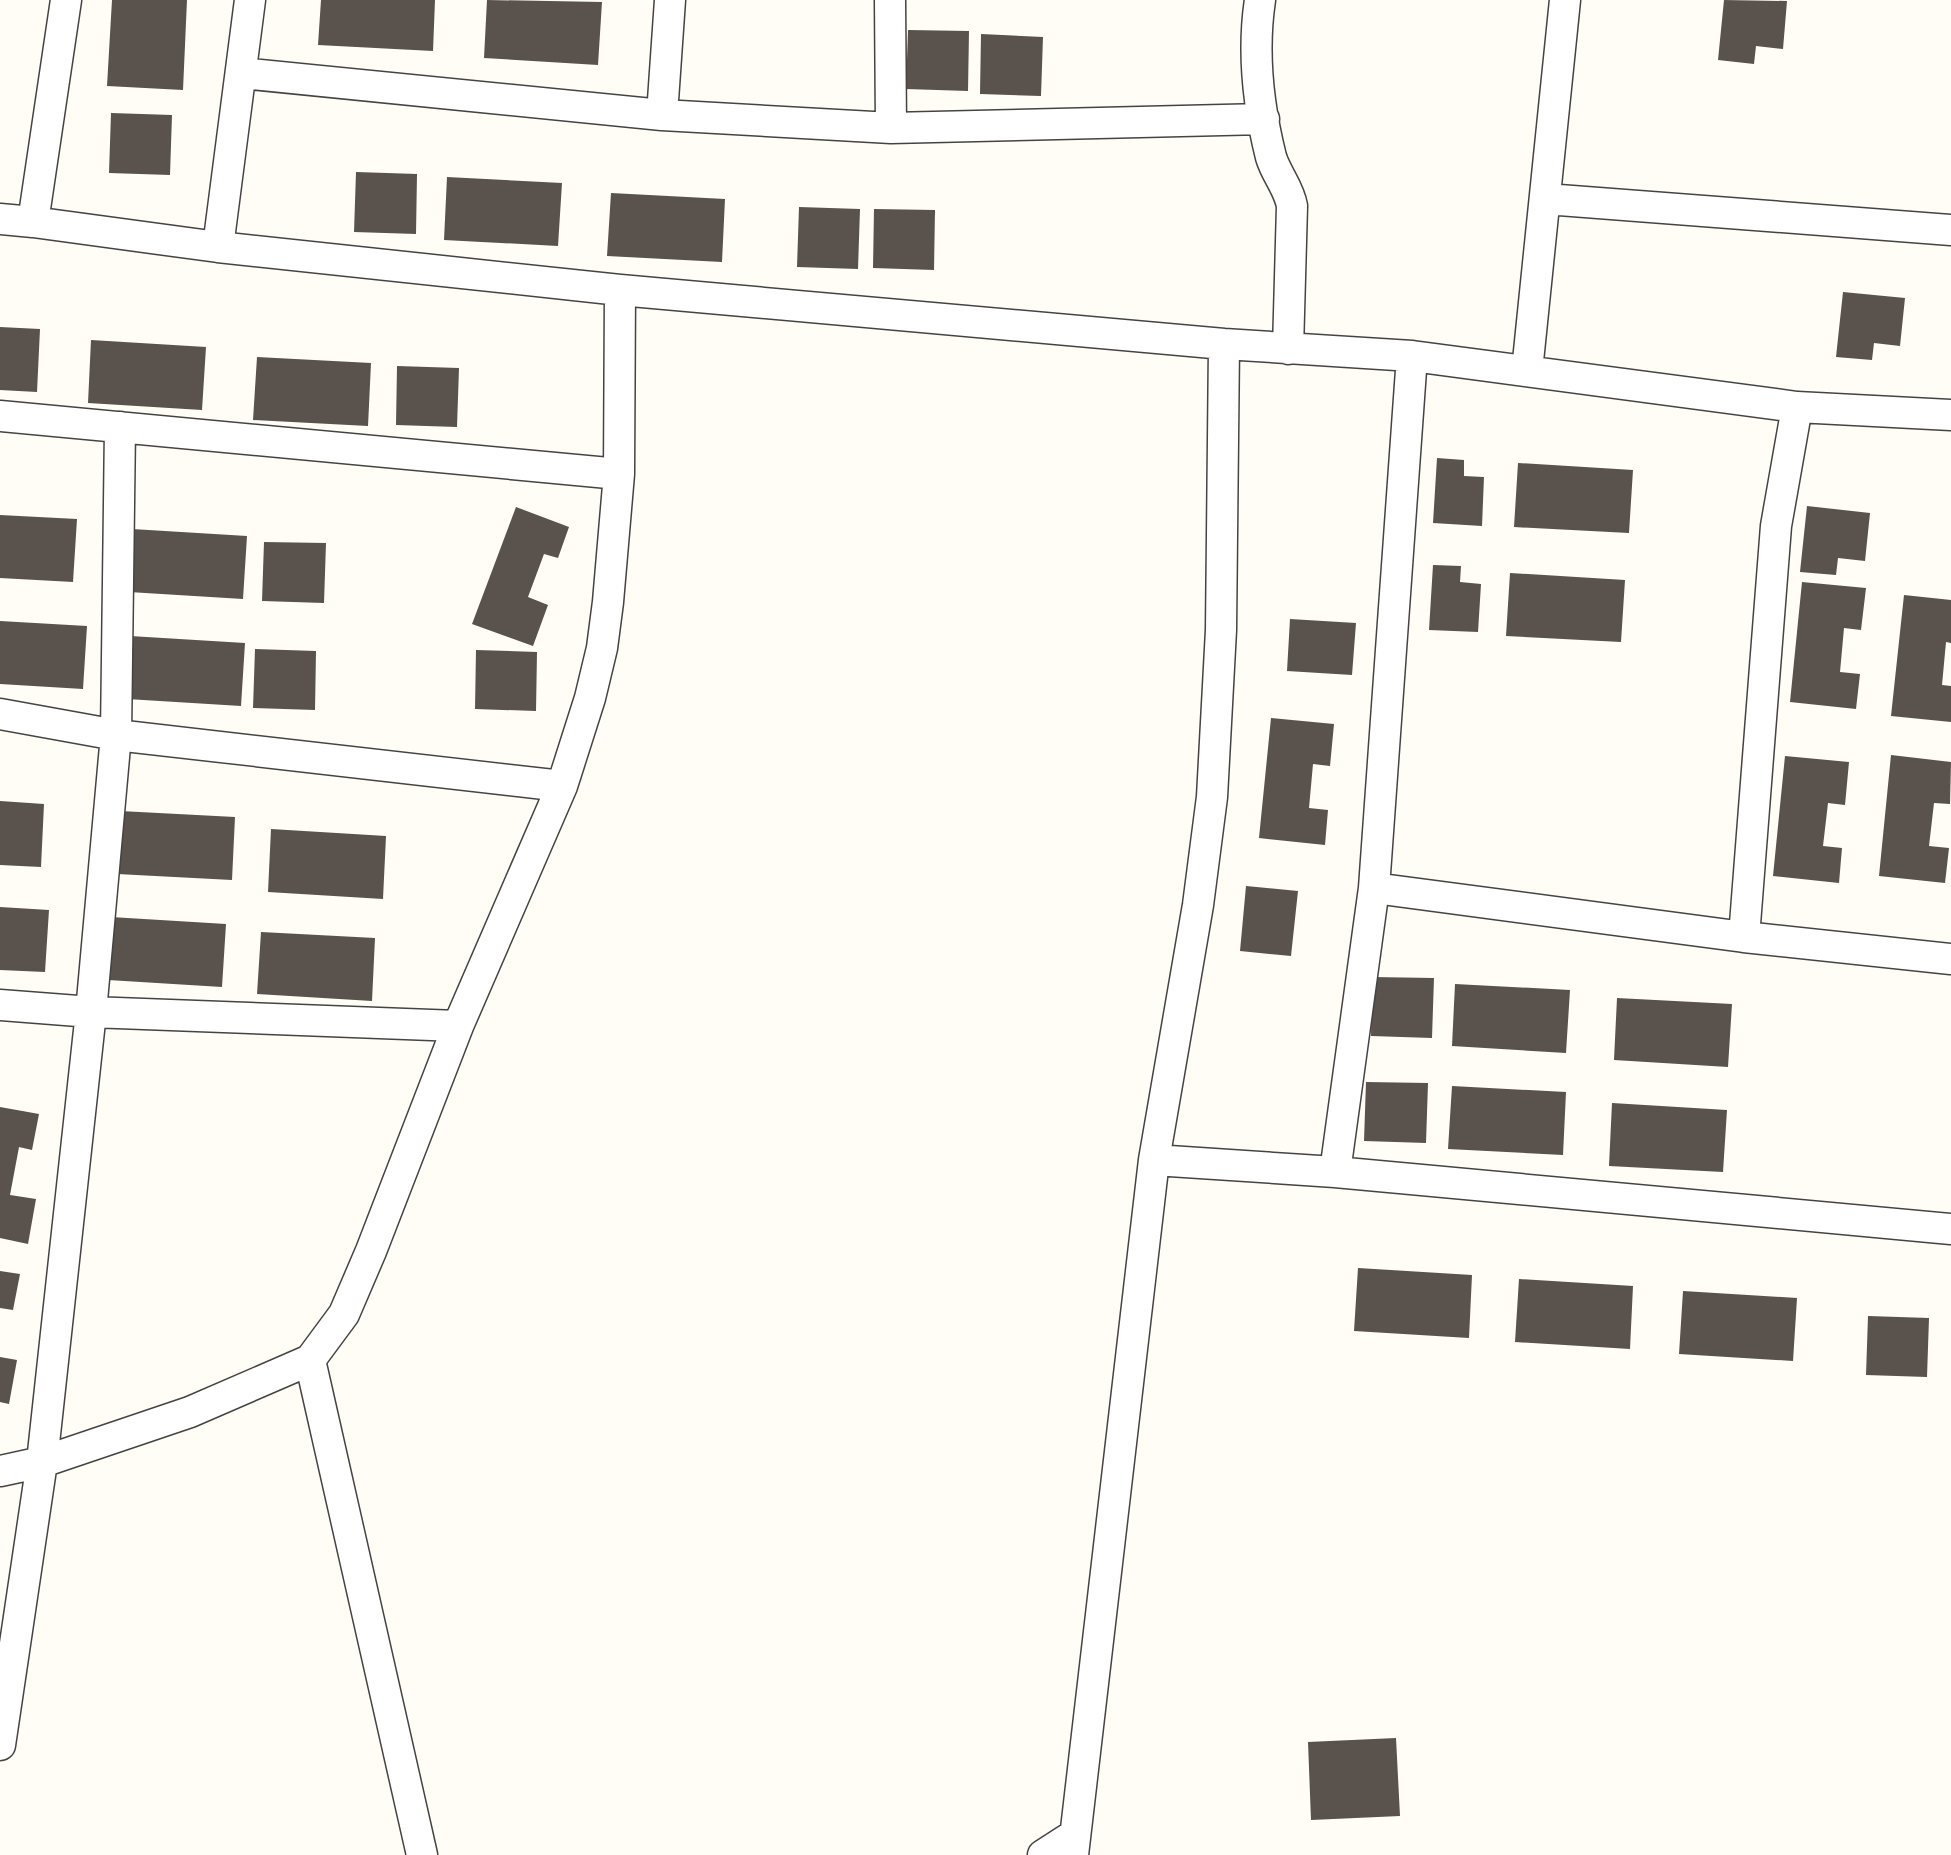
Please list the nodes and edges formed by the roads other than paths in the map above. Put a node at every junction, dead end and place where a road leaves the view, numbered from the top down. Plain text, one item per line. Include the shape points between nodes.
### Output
1 (66, 0) edge
2 (250, 0) edge
3 (670, 0) edge
4 (890, 0) edge
5 (1260, 0) edge
6 (1565, 0) edge
7 (241, 73) junction
8 (663, 115) junction
9 (1264, 119) junction
10 (891, 128) junction
11 (1546, 199) junction
12 (0, 219) edge
13 (33, 222) junction
14 (1951, 230) edge
15 (218, 247) junction
16 (620, 289) junction
17 (1224, 344) junction
18 (1288, 349) junction
19 (1412, 356) junction
20 (1527, 371) junction
21 (1797, 407) junction
22 (1951, 415) edge
23 (0, 416) edge
24 (120, 427) junction
25 (619, 474) junction
26 (0, 714) edge
27 (116, 735) junction
28 (562, 786) junction
29 (1374, 888) junction
30 (1744, 936) junction
31 (1951, 959) edge
32 (0, 1005) edge
33 (91, 1012) junction
34 (458, 1026) junction
35 (1154, 1160) junction
36 (1335, 1172) junction
37 (1951, 1229) edge
38 (310, 1360) junction
39 (42, 1462) junction
40 (0, 1471) edge
41 (0, 1745) edge
42 (1073, 1845) edge
43 (422, 1855) edge
44 (1043, 1855) edge

1 - 13 street
2 - 7 street
3 - 8 street
4 - 10 street
5 - 9 street via 1256,66
6 - 11 street
7 - 8 street
7 - 15 street
8 - 10 street
9 - 10 street
9 - 18 street via 1272,159 1292,206
11 - 14 street
11 - 20 street
12 - 13 street
13 - 15 street
15 - 16 street
16 - 17 street
16 - 25 street
17 - 18 street
17 - 35 street via 1222,630 1212,797
18 - 19 street
19 - 20 street
19 - 29 street
20 - 21 street
21 - 22 street
21 - 30 street via 1776,527
23 - 24 street
24 - 25 street
24 - 27 street
25 - 28 street via 602,648
26 - 27 street
27 - 28 street
27 - 33 street
28 - 34 street
29 - 30 street
29 - 36 street
30 - 31 street
32 - 33 street
33 - 34 street
33 - 39 street
34 - 38 street via 372,1251 344,1314
35 - 36 street
35 - 42 street
36 - 37 street
38 - 39 street via 190,1412
38 - 43 street
39 - 40 street
39 - 41 street
42 - 44 street

